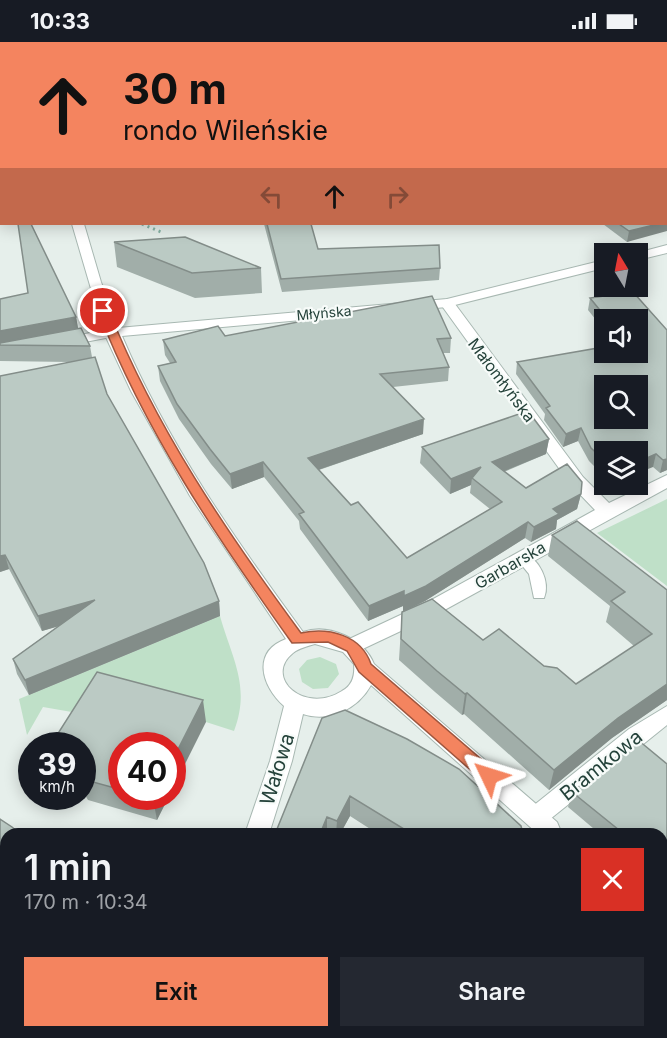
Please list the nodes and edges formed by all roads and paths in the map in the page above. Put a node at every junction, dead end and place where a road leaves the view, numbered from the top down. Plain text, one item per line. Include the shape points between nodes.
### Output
1 (78, 225) edge
2 (144, 225) edge
3 (161, 232) dead end
4 (667, 249) edge
5 (648, 254) edge
6 (594, 266) edge
7 (447, 303) junction
8 (111, 333) junction
9 (45, 345) edge
10 (667, 481) edge
11 (606, 510) junction
12 (523, 558) junction
13 (539, 594) dead end
14 (297, 639) junction
15 (352, 646) junction
16 (364, 668) junction
17 (296, 704) junction
18 (667, 714) edge
19 (259, 828) edge
20 (546, 828) edge
21 (548, 828) edge

1 - 8 street
2 - 3 path
4 - 5 street
6 - 7 street, Młyńska
7 - 8 street, Młyńska
7 - 11 street, Małomłyńska via 577,481
8 - 9 street, Młyńska
8 - 14 street via 179,466
10 - 11 street, Garbarska
11 - 12 street, Garbarska
12 - 13 lane via 534,568 540,583
12 - 15 street, Garbarska via 407,623
14 - 15 street via 330,636
14 - 17 street via 273,660 271,673 274,685
15 - 16 street
16 - 17 street via 360,689 336,706
16 - 20 street
17 - 19 street, Wałowa
18 - 21 street, Bramkowa via 637,735

